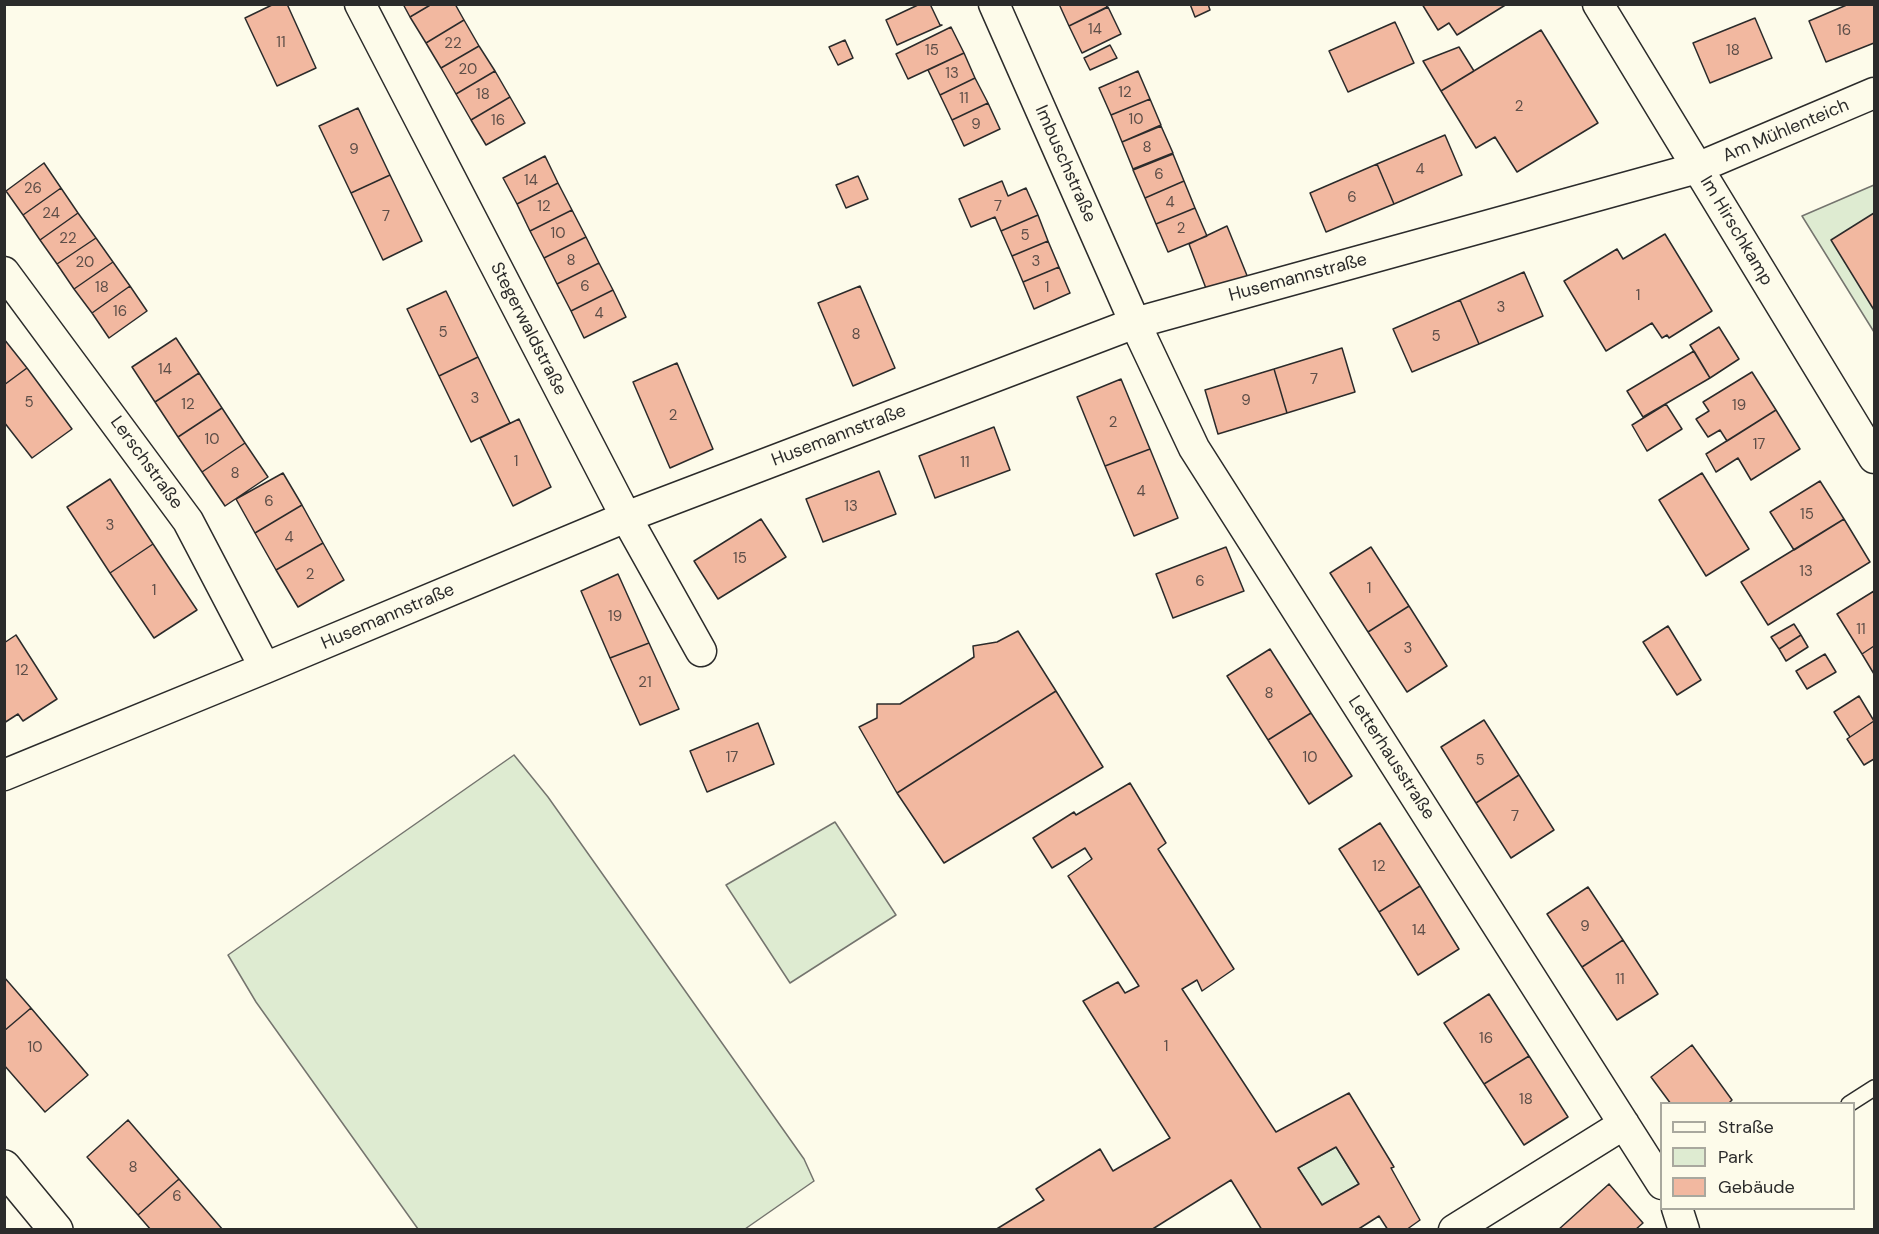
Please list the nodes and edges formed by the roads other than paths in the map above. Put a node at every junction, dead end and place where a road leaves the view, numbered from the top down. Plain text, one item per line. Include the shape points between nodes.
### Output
1 (360, 4) edge
2 (994, 4) edge
3 (1598, 4) edge
4 (1875, 93) edge
5 (1697, 168) junction
6 (4, 272) edge
7 (1135, 323) junction
8 (1875, 458) edge
9 (626, 517) junction
10 (701, 651) dead end
11 (265, 668) junction
12 (4, 775) edge
13 (1875, 1088) edge
14 (1852, 1102) edge
15 (1624, 1124) junction
16 (4, 1167) edge
17 (1660, 1181) edge
18 (1677, 1210) edge
19 (56, 1230) edge
20 (1454, 1230) edge
21 (1684, 1230) edge

1 - 9 street, Stegerwaldstraße
2 - 7 street, Imbuschstraße
3 - 5 street, Im Hirschkamp
4 - 5 street, Am Mühlenteich
5 - 7 street, Husemannstraße
5 - 8 street, Im Hirschkamp
6 - 11 street, Lerschstraße via 188,521
7 - 9 street, Husemannstraße
7 - 15 street, Letterhausstraße via 1194,448
9 - 10 street, Stegerwaldstraße
9 - 11 street, Husemannstraße
11 - 12 street, Husemannstraße
13 - 14 lane
15 - 17 street, Letterhausstraße
15 - 20 street
16 - 19 street
18 - 21 street

